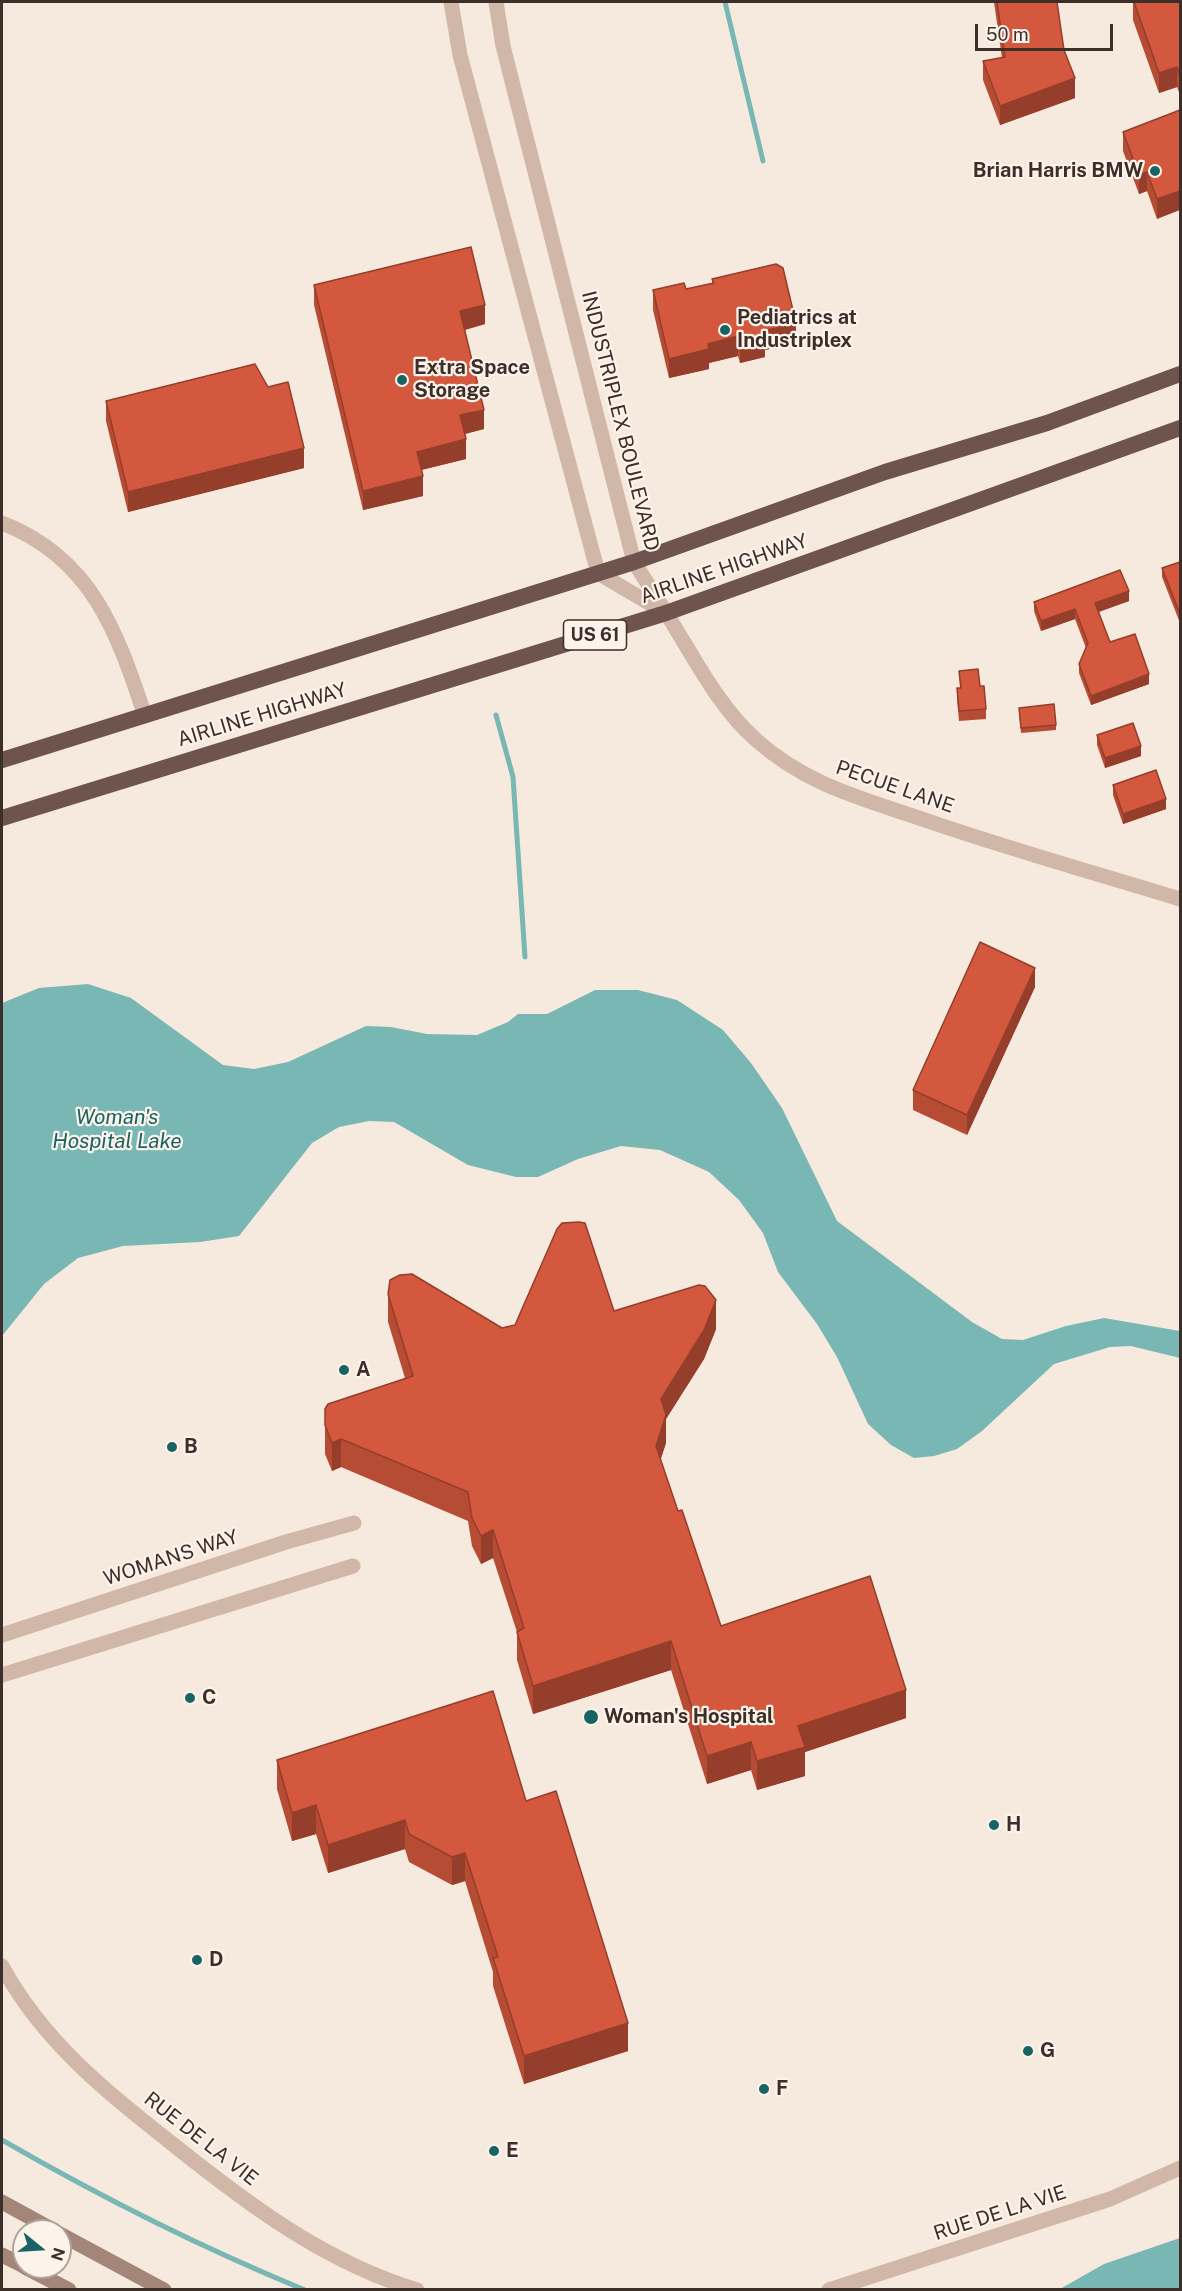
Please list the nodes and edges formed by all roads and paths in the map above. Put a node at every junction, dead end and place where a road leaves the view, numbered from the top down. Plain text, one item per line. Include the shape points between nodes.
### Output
1 (451, 2) edge
2 (496, 2) edge
3 (1180, 374) edge
4 (1180, 428) edge
5 (2, 523) edge
6 (634, 562) junction
7 (598, 573) junction
8 (666, 613) junction
9 (145, 716) junction
10 (2, 760) edge
11 (2, 818) edge
12 (1180, 899) edge
13 (354, 1523) dead end
14 (353, 1566) dead end
15 (2, 1635) edge
16 (2, 1675) edge
17 (2, 1966) edge
18 (1180, 2168) edge
19 (2, 2202) edge
20 (33, 2219) edge
21 (72, 2240) edge
22 (49, 2279) edge
23 (69, 2289) edge
24 (164, 2289) edge
25 (417, 2289) edge
26 (829, 2289) edge

1 - 7 street via 460,55
2 - 6 street, INDUSTRIPLEX BOULEVARD via 503,46
3 - 6 highway, AIRLINE HIGHWAY via 1047,423 885,472
4 - 8 highway, AIRLINE HIGHWAY / US 61
5 - 9 street via 40,541 81,577 114,631
6 - 7 highway, AIRLINE HIGHWAY
6 - 8 street, INDUSTRIPLEX BOULEVARD
7 - 8 street
7 - 9 highway, AIRLINE HIGHWAY
8 - 11 highway, AIRLINE HIGHWAY / US 61
8 - 12 street, PECUE LANE via 728,709 762,745 818,783 960,832
9 - 10 highway, AIRLINE HIGHWAY
13 - 15 street, WOMANS WAY
14 - 16 street
17 - 25 street, RUE DE LA VIE via 41,2026 82,2071 211,2175 325,2252
18 - 26 street, RUE DE LA VIE via 1110,2199
19 - 20 main road
21 - 24 main road
22 - 23 main road

